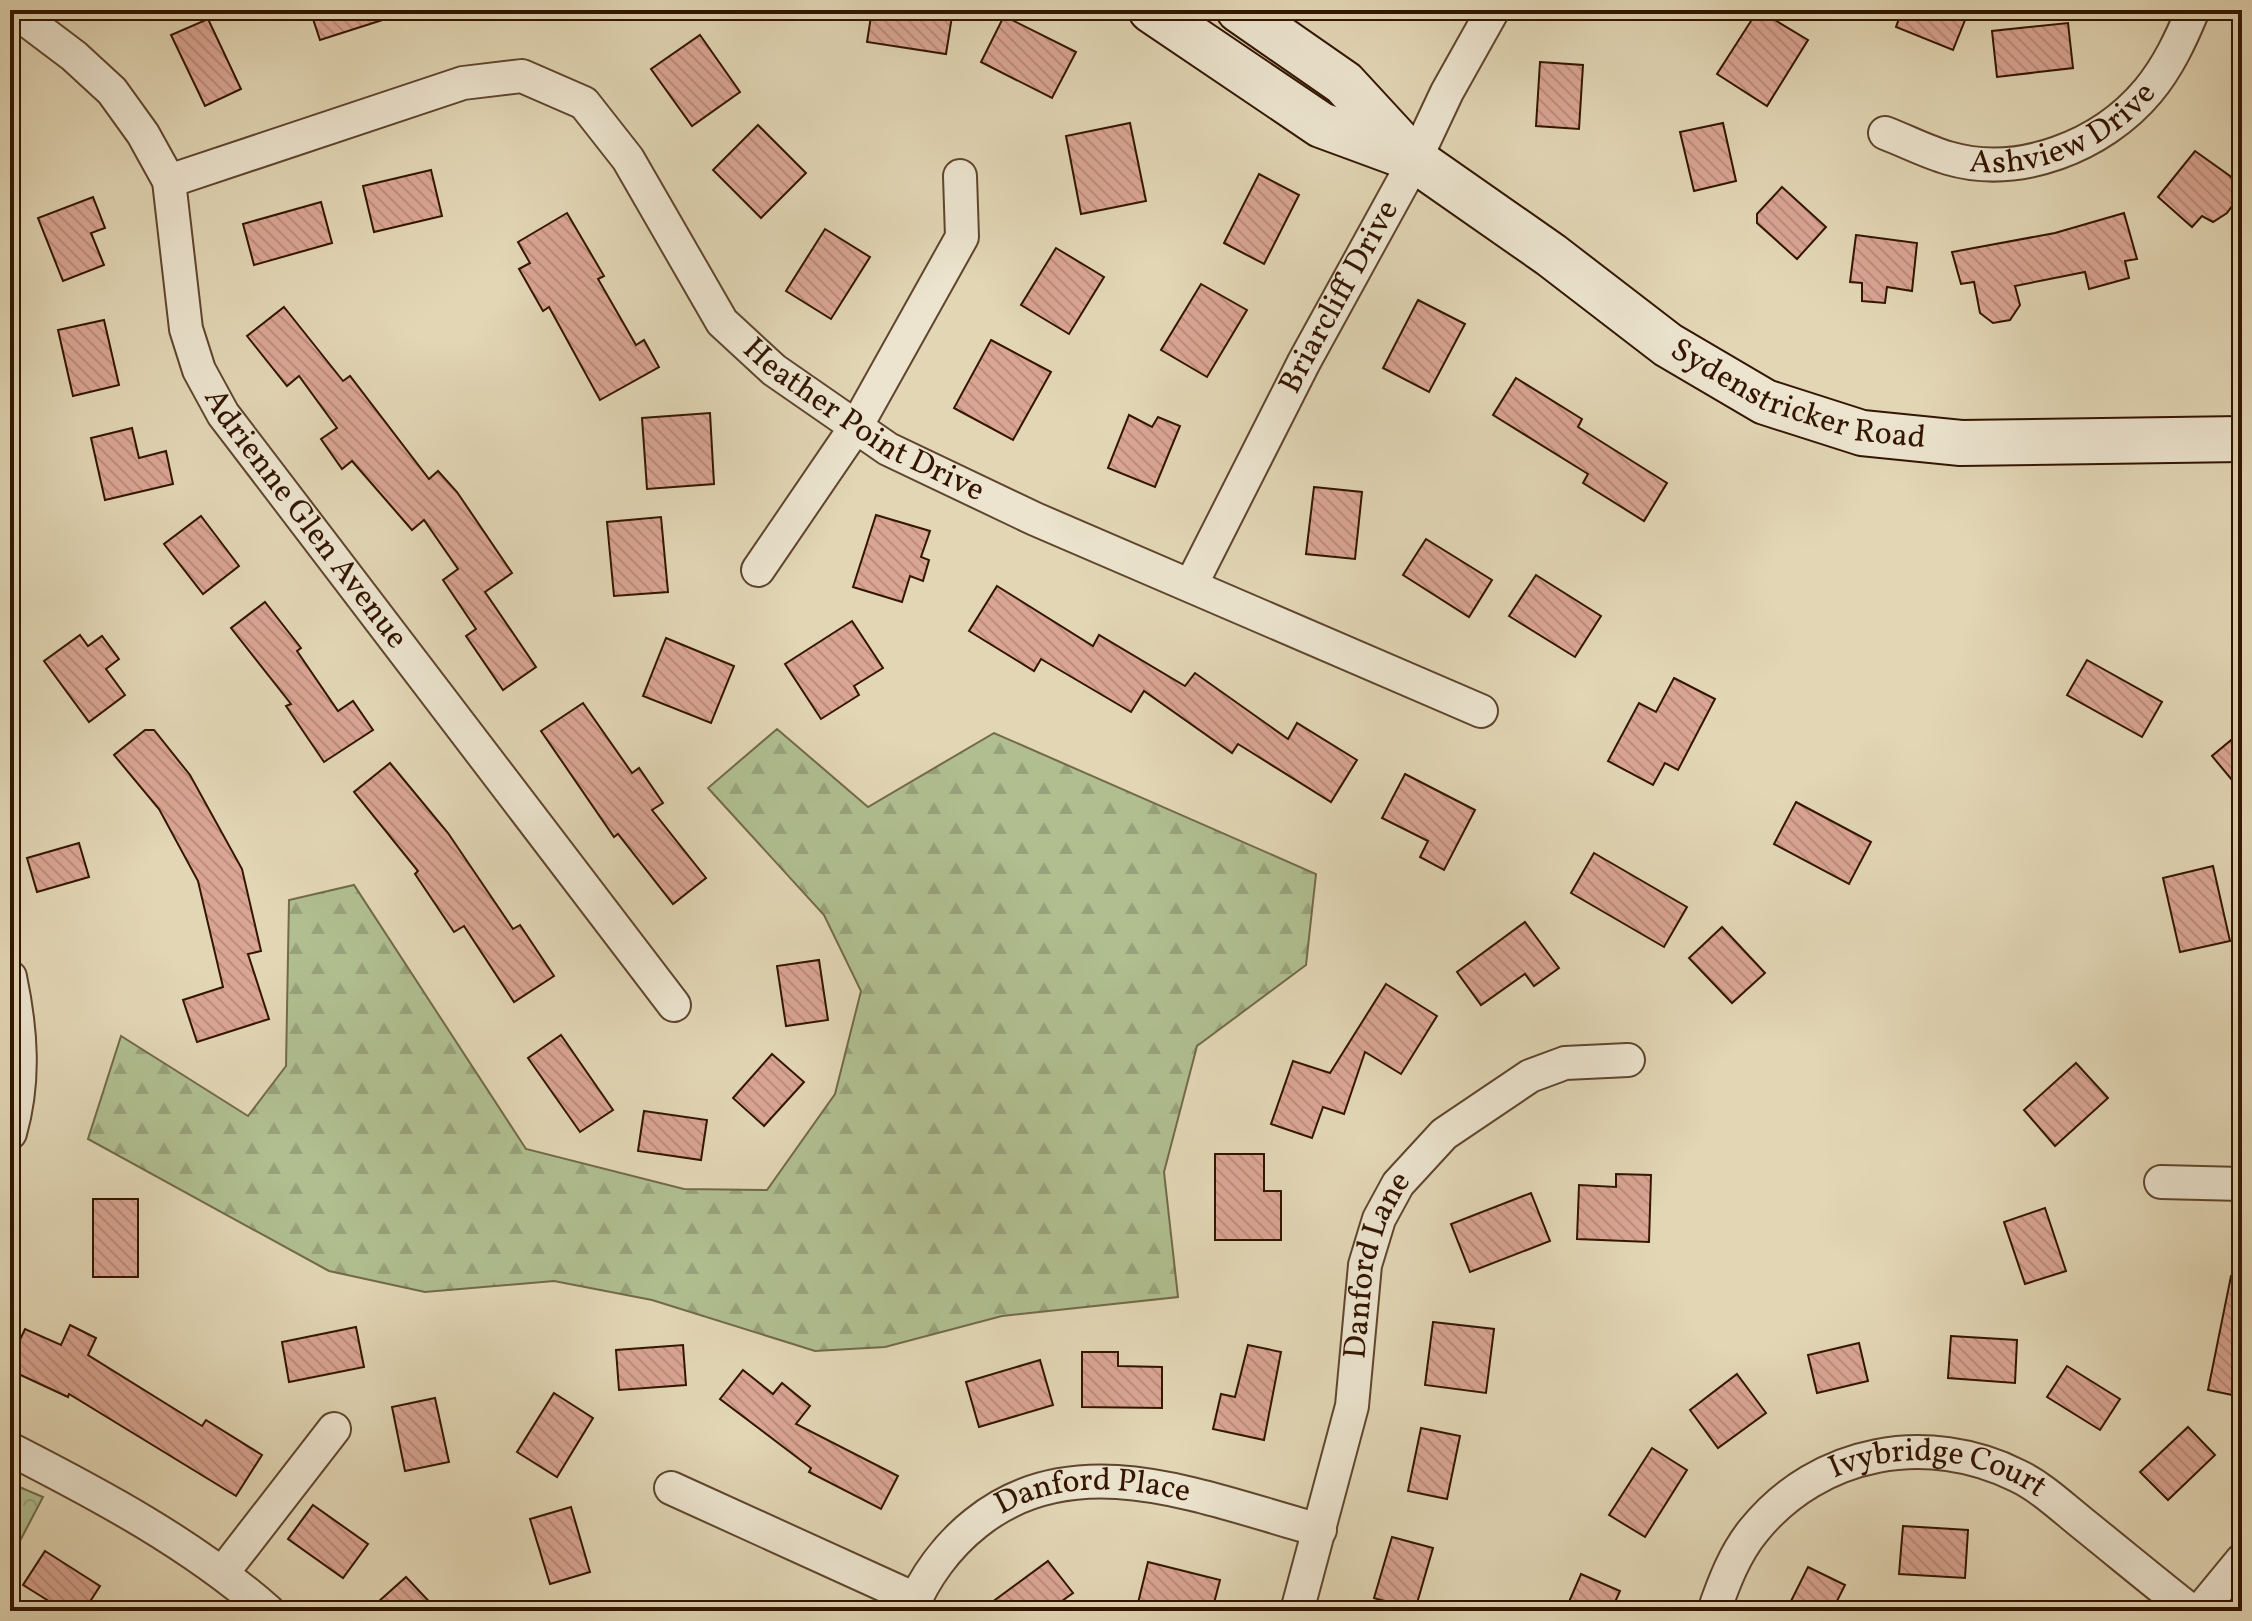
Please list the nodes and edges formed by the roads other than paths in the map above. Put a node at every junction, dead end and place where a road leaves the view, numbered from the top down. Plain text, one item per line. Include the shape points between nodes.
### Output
1 (13, 10) edge
2 (1151, 10) edge
3 (1239, 10) edge
4 (1493, 10) edge
5 (2193, 10) edge
6 (1885, 133) dead end
7 (1415, 160) junction
8 (960, 176) dead end
9 (169, 181) junction
10 (857, 425) junction
11 (2242, 439) edge
12 (758, 570) dead end
13 (1191, 585) junction
14 (1481, 711) dead end
15 (10, 977) edge
16 (674, 1005) dead end
17 (1628, 1060) dead end
18 (10, 1133) edge
19 (2161, 1182) dead end
20 (2242, 1184) edge
21 (334, 1429) dead end
22 (10, 1449) edge
23 (671, 1488) dead end
24 (1320, 1530) junction
25 (2242, 1560) edge
26 (224, 1571) junction
27 (913, 1605) edge
28 (268, 1611) edge
29 (1297, 1611) edge
30 (1714, 1611) edge
31 (2191, 1611) edge
32 (2200, 1611) edge

1 - 9 street, Adrienne Glen Avenue via 112,91
2 - 7 main road, Sydenstricker Road via 1321,125
3 - 7 main road, Sydenstricker Road via 1344,83
4 - 7 street, Briarcliff Drive
5 - 6 street, Ashview Drive via 2148,92 2088,140 2055,154 1998,164 1950,159
7 - 11 main road, Sydenstricker Road via 1668,345 1765,402 1862,433 1961,443
7 - 13 street, Briarcliff Drive via 1304,362
8 - 10 street via 962,237
9 - 10 street, Heather Point Drive via 463,83 522,76 584,103 628,159 722,322 774,370
9 - 16 street, Adrienne Glen Avenue via 186,329 199,370 223,414
10 - 12 street
10 - 13 street, Heather Point Drive via 888,449
13 - 14 street, Heather Point Drive
15 - 18 street via 20,1074
17 - 24 street, Danford Lane via 1565,1063 1530,1076 1444,1134 1398,1184 1379,1219 1365,1265 1352,1406
19 - 20 street
21 - 26 street
22 - 26 street
23 - 27 street
24 - 27 street, Danford Place via 1153,1486 1101,1479 1053,1485 1005,1503 967,1530
24 - 29 street, Danford Lane
25 - 32 street
26 - 28 street
30 - 31 street, Ivybridge Court via 1734,1560 1783,1500 1836,1467 1874,1455 1919,1451 1977,1460 2022,1477

